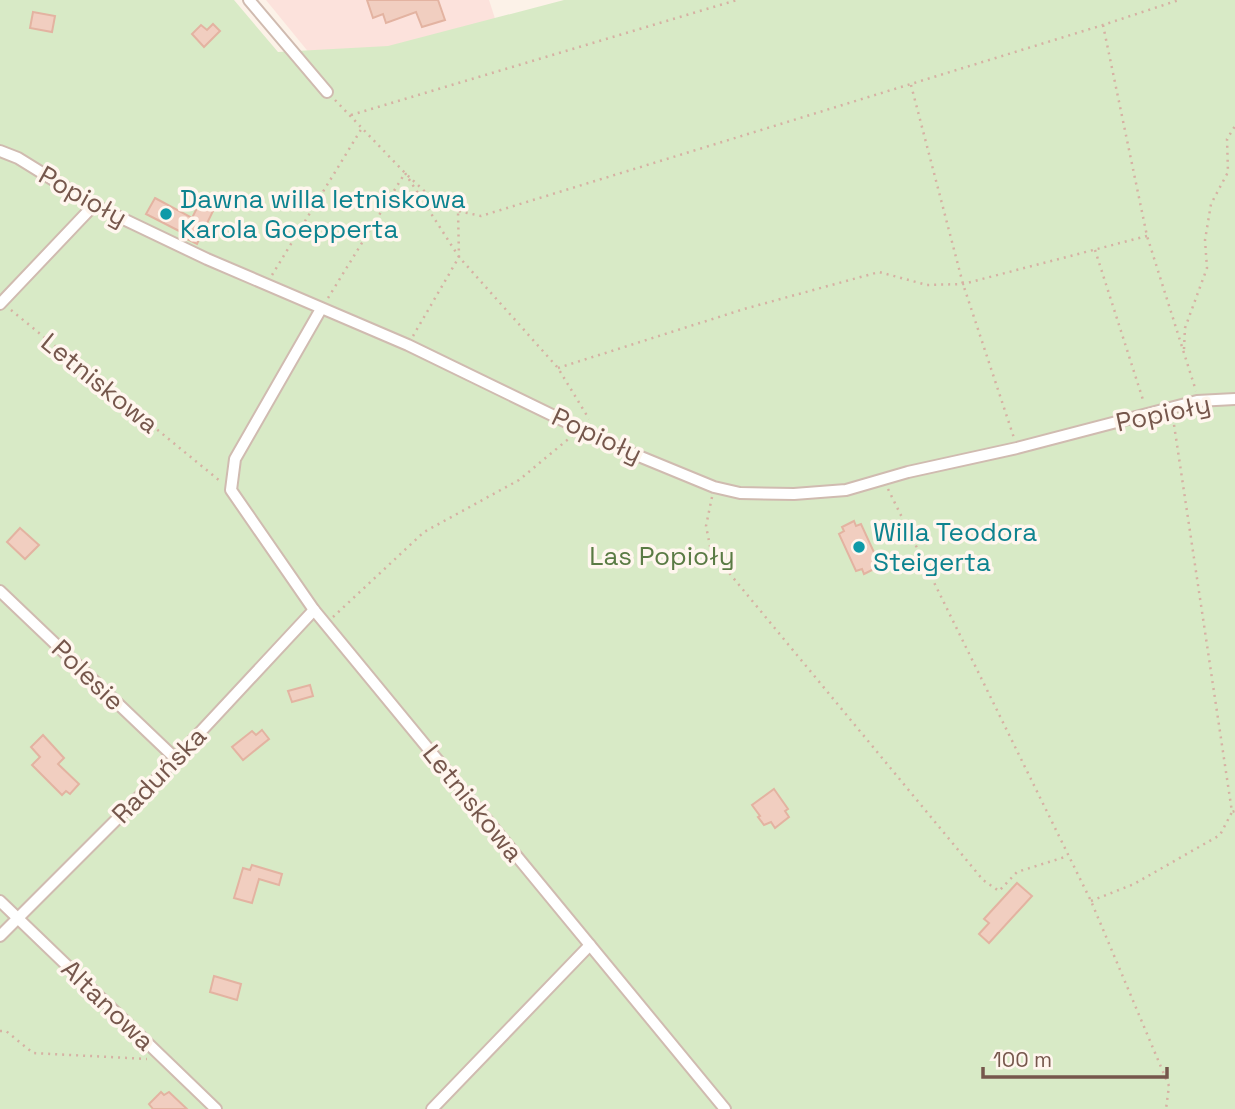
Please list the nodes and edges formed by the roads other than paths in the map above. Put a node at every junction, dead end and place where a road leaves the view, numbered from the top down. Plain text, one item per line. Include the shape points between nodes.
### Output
1 (249, 0) edge
2 (327, 92) road end
3 (0, 151) edge
4 (94, 205) junction
5 (1, 303) edge
6 (321, 309) junction
7 (1235, 399) edge
8 (0, 591) edge
9 (314, 610) junction
10 (176, 759) junction
11 (0, 901) edge
12 (18, 918) junction
13 (0, 936) edge
14 (590, 945) junction
15 (216, 1109) edge
16 (432, 1109) edge
17 (725, 1109) edge

1 - 2 street
3 - 4 street, Popioły
4 - 5 street
4 - 6 street, Popioły
6 - 7 street, Popioły via 408,345 624,450 740,493 846,490 1197,401
6 - 9 street, Letniskowa via 234,458 231,490
8 - 10 street, Polesie
9 - 10 street, Raduńska
9 - 14 street, Letniskowa
10 - 12 street, Raduńska
11 - 12 street, Altanowa
12 - 13 street, Raduńska
12 - 15 street, Altanowa
14 - 16 street
14 - 17 street, Letniskowa

